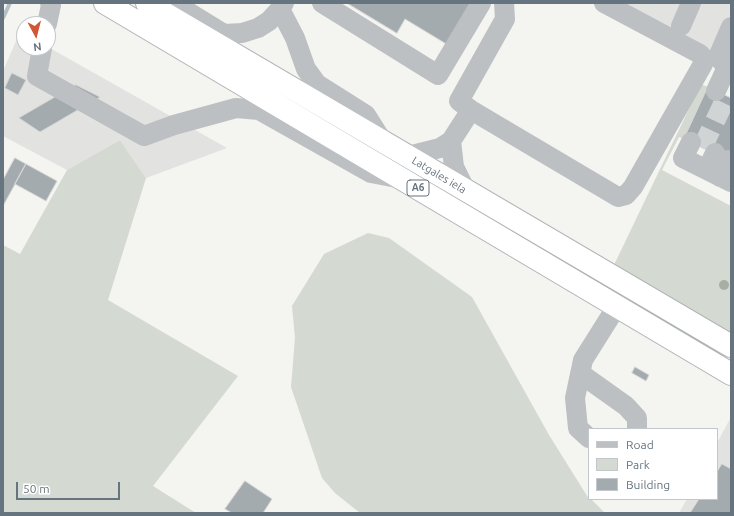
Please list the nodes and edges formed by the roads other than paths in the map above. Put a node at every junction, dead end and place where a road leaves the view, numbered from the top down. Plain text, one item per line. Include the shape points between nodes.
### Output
1 (105, 3) edge
2 (147, 3) edge
3 (154, 3) edge
4 (322, 3) edge
5 (481, 3) edge
6 (504, 3) edge
7 (604, 3) edge
8 (691, 3) edge
9 (283, 5) edge
10 (681, 26) dead end
11 (731, 27) edge
12 (41, 56) edge
13 (729, 60) edge
14 (725, 92) edge
15 (471, 110) junction
16 (383, 142) junction
17 (451, 142) junction
18 (408, 156) junction
19 (402, 178) junction
20 (466, 191) junction
21 (617, 306) junction
22 (731, 346) edge
23 (581, 374) junction
24 (731, 374) edge
25 (637, 428) edge
26 (588, 437) edge

1 - 19 highway, Latgales iela / A6
2 - 16 highway, Latgales iela / A6
3 - 9 lane via 185,10 224,34 242,33 258,28 270,21
4 - 5 lane via 438,76
6 - 15 lane via 505,19 459,101
7 - 15 lane via 700,54 704,59 633,187 626,195 618,198
8 - 10 lane
9 - 16 lane via 306,69 317,84 366,115
11 - 13 lane via 718,57
12 - 19 lane, Latgales iela / A6 via 37,76 144,136 236,108 259,110 371,173
13 - 14 lane
15 - 17 lane
16 - 18 highway, Latgales iela / A6
17 - 18 lane via 440,148
17 - 20 lane via 454,167
18 - 20 highway, Latgales iela / A6
19 - 21 highway, Latgales iela / A6
20 - 22 highway, Latgales iela / A6
21 - 23 lane via 584,360
21 - 24 highway, Latgales iela / A6
23 - 25 lane via 626,406 637,418
23 - 26 lane via 575,398 578,428

